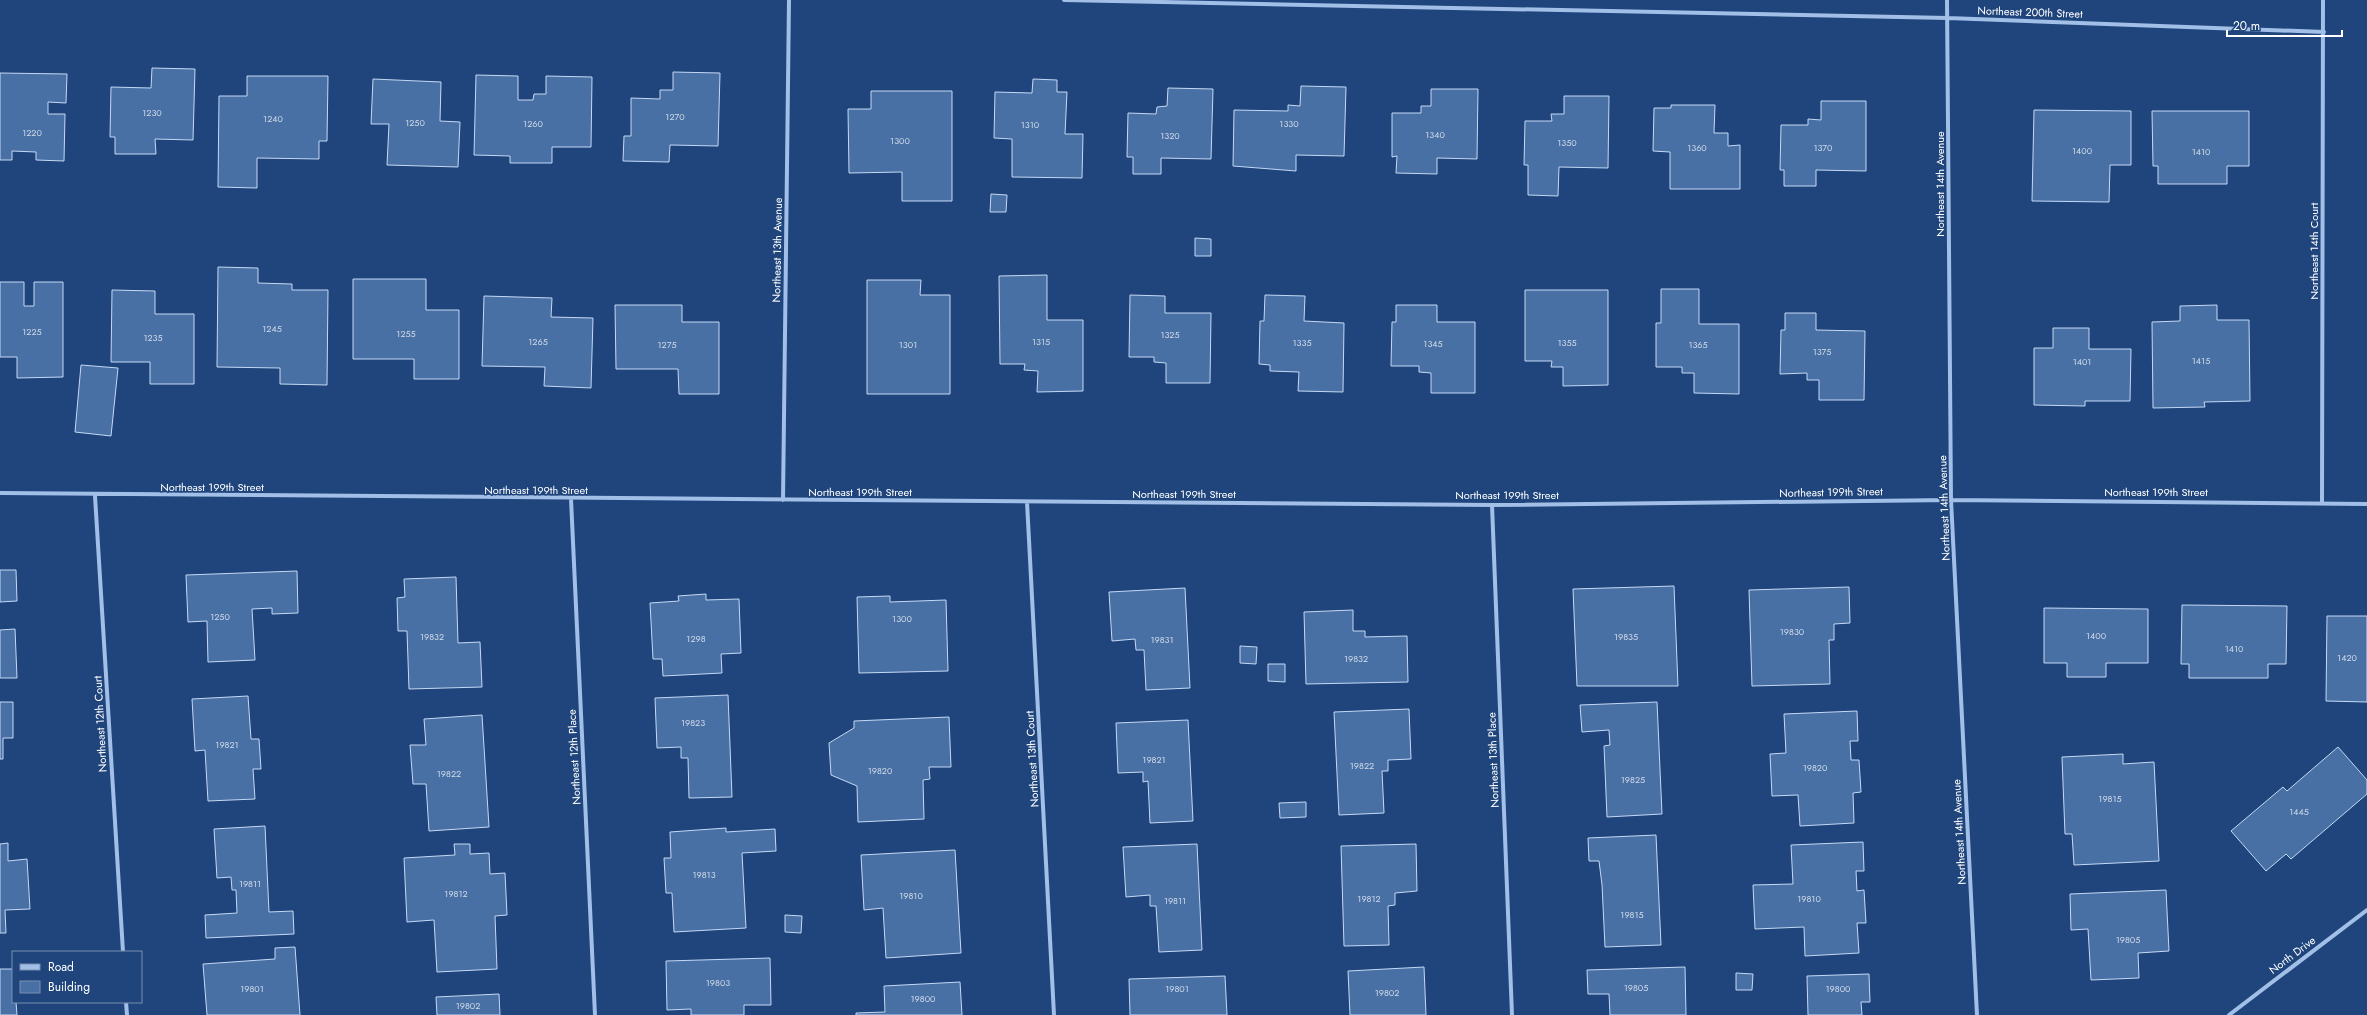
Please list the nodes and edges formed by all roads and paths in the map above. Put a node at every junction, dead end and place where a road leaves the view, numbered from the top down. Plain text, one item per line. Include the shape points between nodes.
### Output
1 (789, 0) edge
2 (1064, 0) edge
3 (1947, 0) edge
4 (2323, 0) edge
5 (1948, 18) junction
6 (2324, 32) junction
7 (0, 493) edge
8 (95, 496) junction
9 (571, 499) junction
10 (783, 500) junction
11 (1951, 500) junction
12 (1027, 502) junction
13 (2322, 502) junction
14 (2367, 504) edge
15 (1492, 505) junction
16 (2367, 910) edge
17 (123, 951) edge
18 (126, 1003) edge
19 (127, 1015) edge
20 (595, 1015) edge
21 (1054, 1015) edge
22 (1512, 1015) edge
23 (1977, 1015) edge
24 (2228, 1015) edge

1 - 10 street, Northeast 13th Avenue
2 - 5 street, Northeast 200th Street
3 - 5 street, Northeast 14th Avenue
4 - 6 street, Northeast 14th Court
5 - 6 street, Northeast 200th Street
5 - 11 street, Northeast 14th Avenue
6 - 13 street, Northeast 14th Court
7 - 8 street, Northeast 199th Street
8 - 9 street, Northeast 199th Street
8 - 17 street, Northeast 12th Court
9 - 10 street, Northeast 199th Street
9 - 20 street, Northeast 12th Place
10 - 12 street, Northeast 199th Street
11 - 13 street, Northeast 199th Street
11 - 15 street, Northeast 199th Street
11 - 23 street, Northeast 14th Avenue
12 - 15 street, Northeast 199th Street
12 - 21 street, Northeast 13th Court
13 - 14 street, Northeast 199th Street
15 - 22 street, Northeast 13th Place
16 - 24 street, North Drive
18 - 19 street

